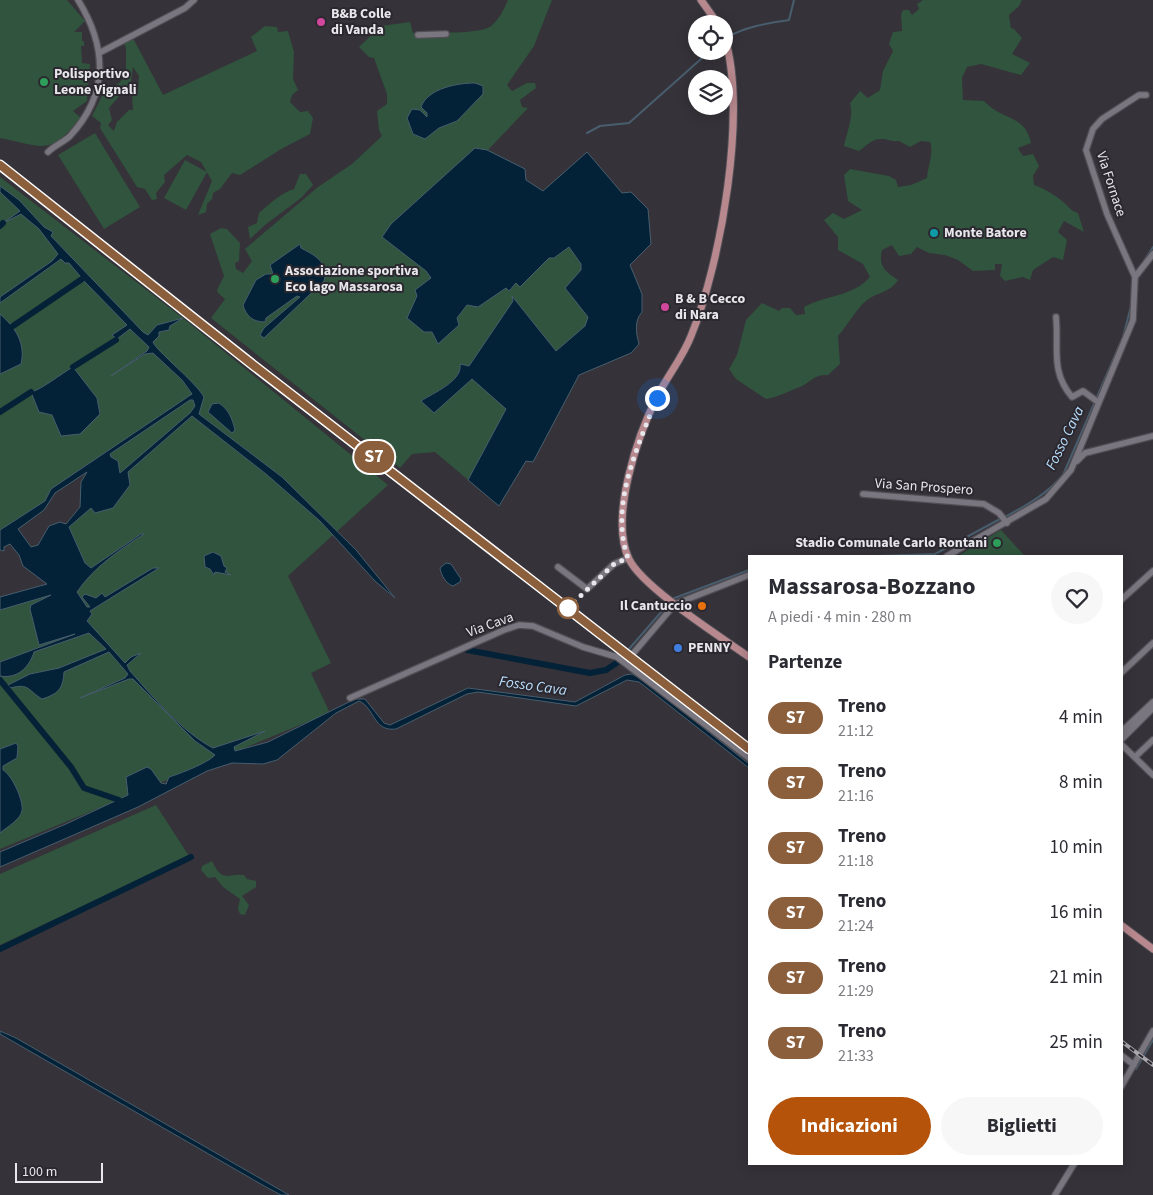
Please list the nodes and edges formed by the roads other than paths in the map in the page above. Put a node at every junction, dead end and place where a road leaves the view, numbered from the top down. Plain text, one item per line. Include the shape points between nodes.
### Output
1 (78, 0) edge
2 (194, 0) edge
3 (701, 0) edge
4 (712, 15) edge
5 (446, 34) dead end
6 (418, 35) dead end
7 (100, 53) junction
8 (729, 60) edge
9 (1146, 95) dead end
10 (48, 152) dead end
11 (1153, 254) edge
12 (1135, 276) junction
13 (1056, 317) dead end
14 (1095, 400) junction
15 (1153, 436) edge
16 (1075, 462) junction
17 (863, 494) dead end
18 (1005, 520) junction
19 (949, 555) edge
20 (628, 558) junction
21 (558, 567) dead end
22 (1153, 570) edge
23 (748, 575) edge
24 (1123, 598) edge
25 (673, 601) junction
26 (1153, 643) edge
27 (748, 656) edge
28 (625, 663) junction
29 (1123, 672) edge
30 (350, 698) dead end
31 (1153, 702) edge
32 (1153, 708) edge
33 (1123, 730) edge
34 (1123, 738) edge
35 (1153, 740) edge
36 (1123, 746) edge
37 (748, 757) edge
38 (1135, 757) junction
39 (1153, 775) edge
40 (1123, 926) edge
41 (1153, 949) edge
42 (1153, 1031) edge
43 (1123, 1057) edge
44 (1133, 1067) junction
45 (1123, 1084) edge
46 (1073, 1165) edge
47 (1055, 1195) edge

1 - 7 street
2 - 7 street via 185,8
3 - 4 main road
5 - 6 street
7 - 10 street via 98,86 92,105 70,135
8 - 20 main road via 732,144 724,206 705,294 691,338 657,398 628,472 623,532
9 - 12 street, Via Fornace via 1139,95 1102,119 1093,129 1086,150 1107,214
11 - 12 street
12 - 14 street via 1133,320
13 - 14 street via 1056,364 1066,390 1072,397 1083,390
14 - 16 street
15 - 16 street via 1085,452
16 - 18 street via 1046,499
17 - 18 street, Via San Prospero via 984,504
18 - 19 street
20 - 21 street via 614,564 587,589
20 - 25 main road via 641,575
22 - 24 street
23 - 25 street
25 - 27 main road
25 - 28 street
26 - 29 street
28 - 30 street, Via Cava via 533,626 519,625
28 - 37 street, Via Cava
31 - 33 street
32 - 34 street
35 - 38 street
36 - 38 street
38 - 39 street
40 - 41 main road
42 - 44 street
43 - 44 street
44 - 45 street
46 - 47 street

